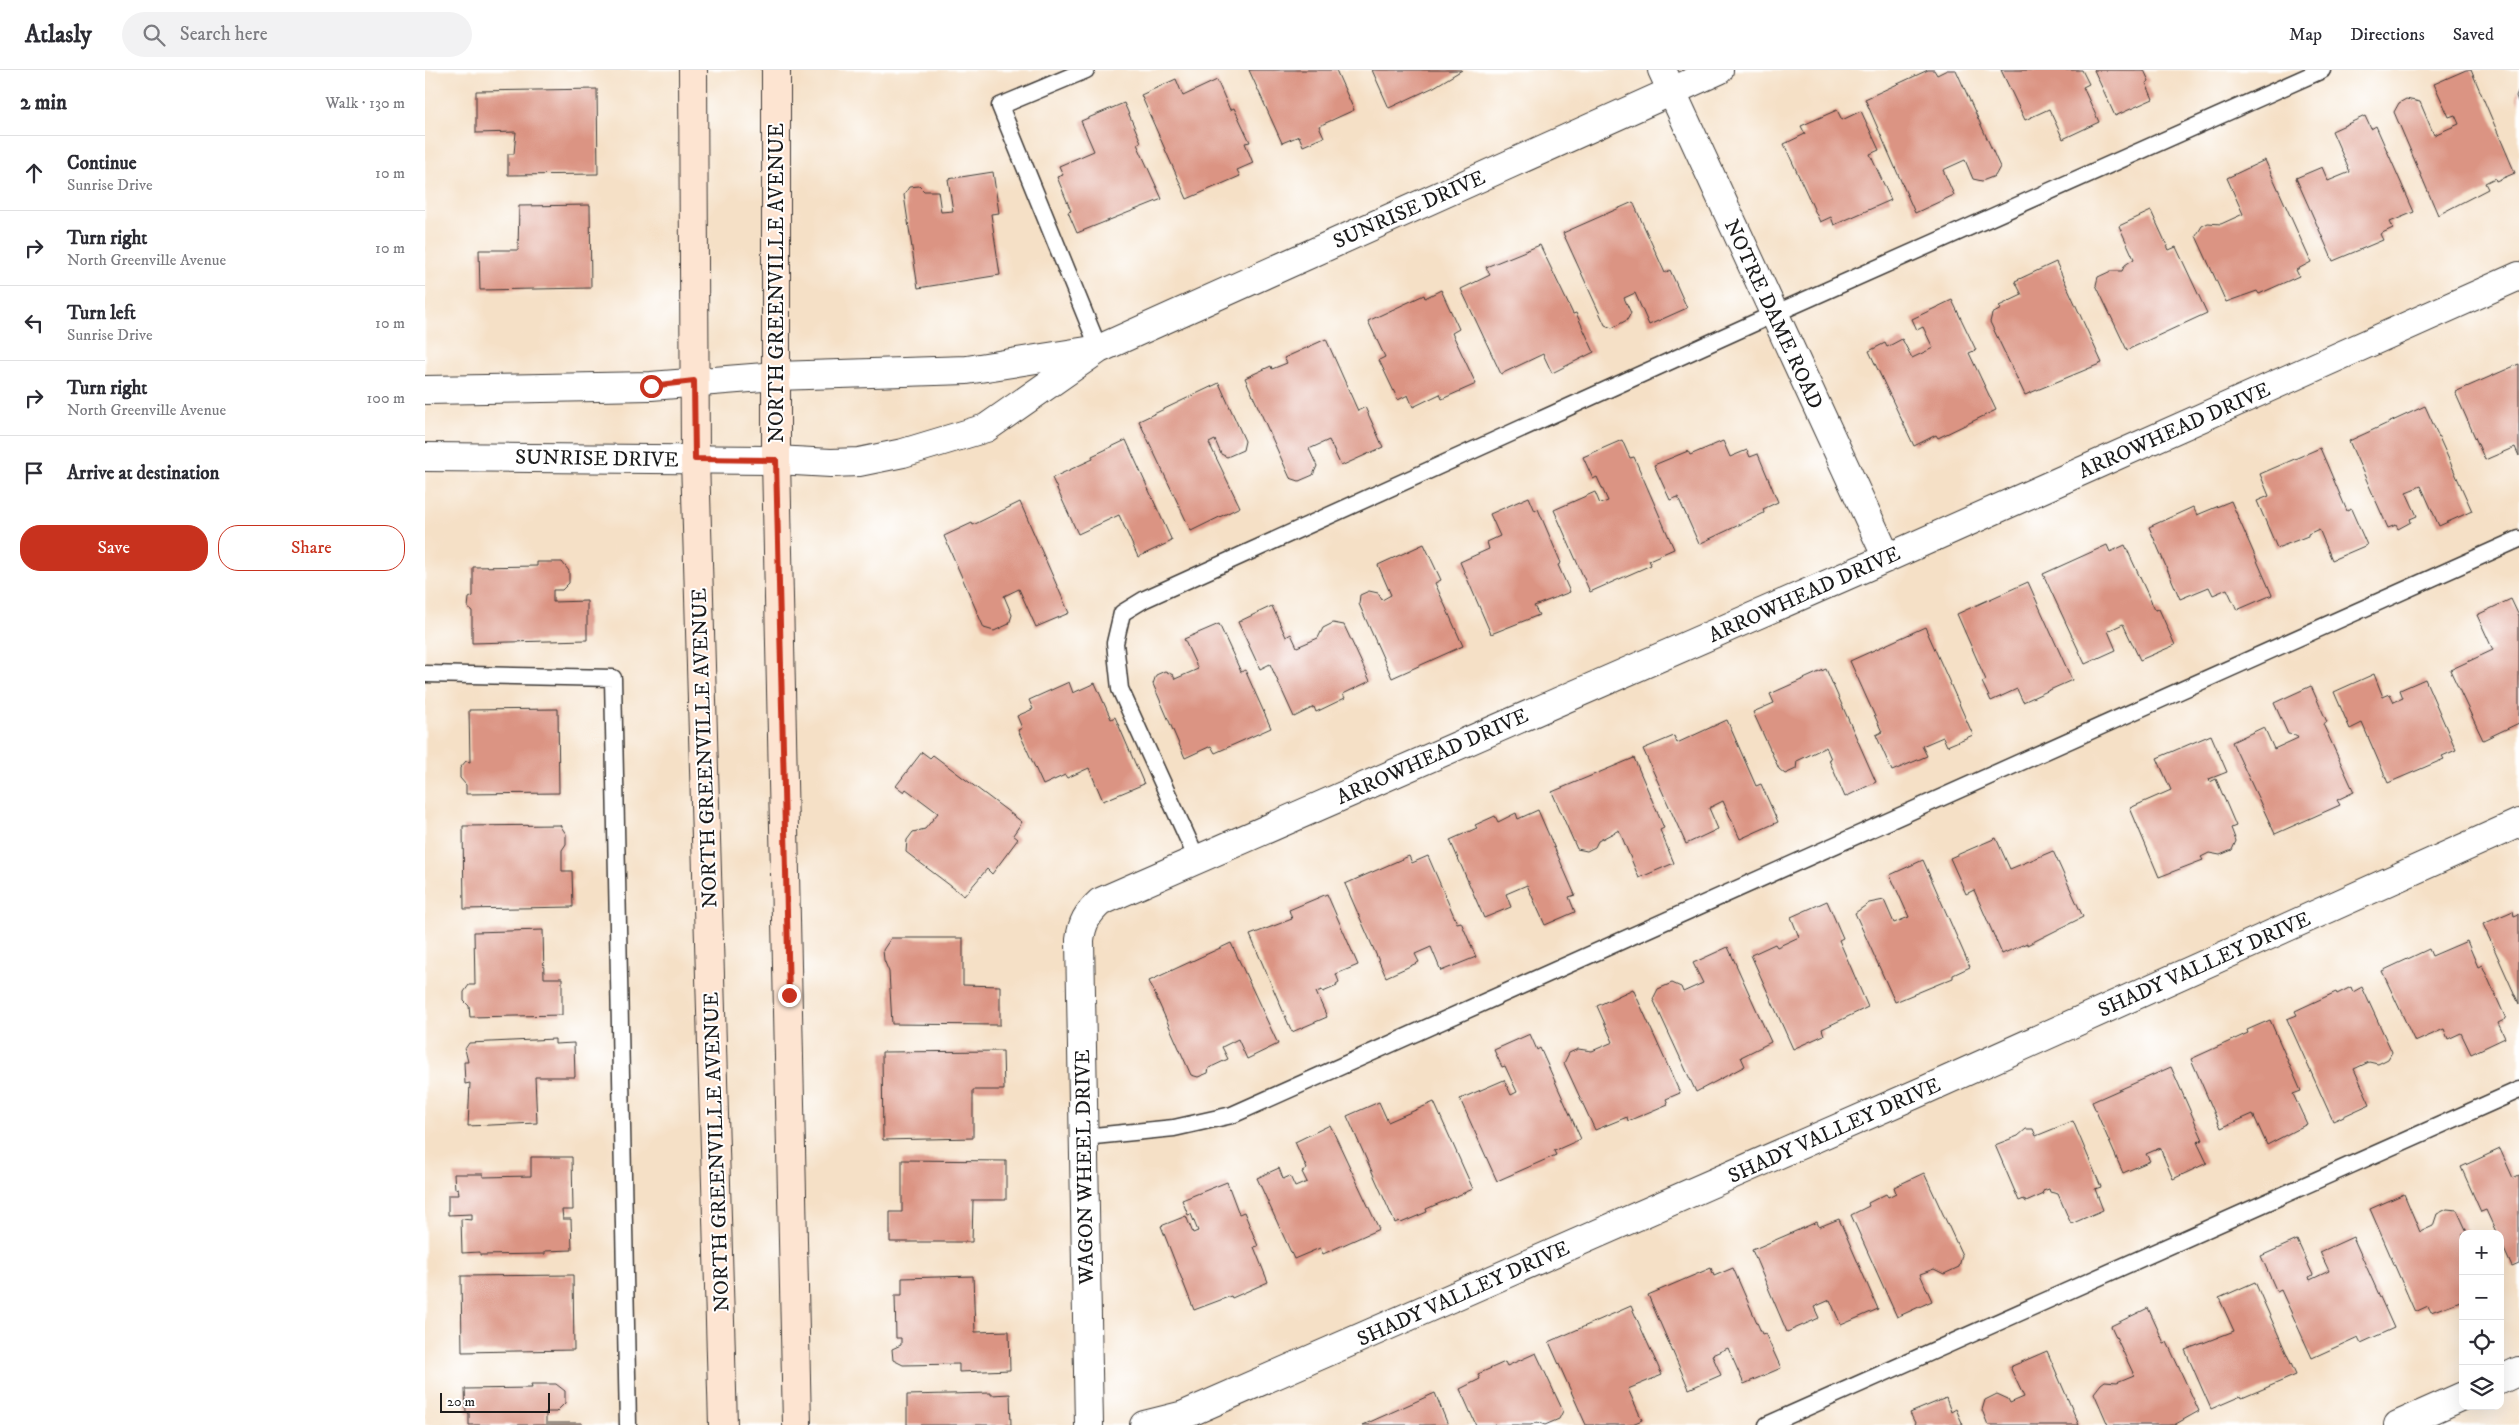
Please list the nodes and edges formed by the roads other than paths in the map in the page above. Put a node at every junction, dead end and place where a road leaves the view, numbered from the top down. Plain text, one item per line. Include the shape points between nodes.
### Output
1 (693, 70) edge
2 (776, 70) edge
3 (1086, 70) edge
4 (1719, 70) edge
5 (2322, 70) edge
6 (1666, 81) edge
7 (2519, 276) edge
8 (1774, 314) junction
9 (1099, 349) junction
10 (775, 376) junction
11 (694, 381) junction
12 (425, 390) edge
13 (425, 457) edge
14 (695, 459) junction
15 (776, 460) junction
16 (2519, 539) edge
17 (1887, 558) junction
18 (425, 674) edge
19 (2519, 823) edge
20 (1197, 859) junction
21 (1089, 912) joint
22 (2519, 1090) edge
23 (1084, 1137) junction
24 (2519, 1372) edge
25 (2504, 1378) edge
26 (2459, 1398) edge
27 (628, 1425) edge
28 (723, 1425) edge
29 (797, 1425) edge
30 (1089, 1425) edge
31 (1144, 1425) edge
32 (1767, 1425) edge
33 (2398, 1425) edge

1 - 11 main road, NORTH GREENVILLE AVENUE
2 - 10 main road, NORTH GREENVILLE AVENUE
3 - 9 lane via 1000,106
4 - 6 street, SUNRISE DRIVE
5 - 8 lane
6 - 8 street, NOTRE DAME ROAD
6 - 9 street, SUNRISE DRIVE
7 - 17 street, ARROWHEAD DRIVE
8 - 17 street, NOTRE DAME ROAD
8 - 20 lane via 1145,599 1122,614 1115,643 1120,689
9 - 10 street, SUNRISE DRIVE via 967,370
9 - 15 street, SUNRISE DRIVE via 986,428 903,453 859,462 831,464
10 - 11 street, SUNRISE DRIVE
10 - 15 main road, NORTH GREENVILLE AVENUE
11 - 12 street, SUNRISE DRIVE via 651,386
11 - 14 main road, NORTH GREENVILLE AVENUE
13 - 14 street, SUNRISE DRIVE
14 - 15 street, SUNRISE DRIVE
14 - 28 main road, NORTH GREENVILLE AVENUE
15 - 29 main road, NORTH GREENVILLE AVENUE
16 - 23 lane via 1232,1114 1174,1128
17 - 20 street, ARROWHEAD DRIVE
18 - 27 lane via 613,678
19 - 31 street, SHADY VALLEY DRIVE via 1925,1090 1185,1415
20 - 21 street, ARROWHEAD DRIVE via 1100,902
21 - 23 street, WAGON WHEEL DRIVE via 1082,925 1080,940
22 - 32 lane
23 - 30 street, WAGON WHEEL DRIVE
24 - 25 street
26 - 33 street

